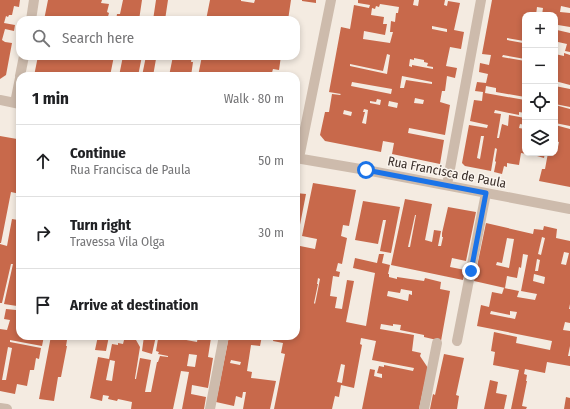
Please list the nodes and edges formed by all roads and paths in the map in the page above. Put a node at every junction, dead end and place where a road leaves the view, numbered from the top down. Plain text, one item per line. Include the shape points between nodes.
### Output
1 (34, 0) edge
2 (331, 0) edge
3 (481, 0) edge
4 (32, 16) edge
5 (23, 60) edge
6 (21, 72) edge
7 (0, 100) edge
8 (16, 104) edge
9 (300, 148) edge
10 (300, 158) edge
11 (447, 185) junction
12 (486, 193) junction
13 (570, 209) edge
14 (223, 340) edge
15 (457, 340) dead end
16 (437, 344) dead end
17 (0, 408) edge
18 (8, 409) edge
19 (210, 409) edge
20 (424, 409) edge

1 - 4 street
2 - 9 street
3 - 11 street
5 - 6 street
7 - 8 street
10 - 11 street, Rua Francisca de Paula
11 - 12 street, Rua Francisca de Paula
12 - 13 street, Rua Francisca de Paula
12 - 15 street
14 - 19 street
16 - 20 street
17 - 18 street

